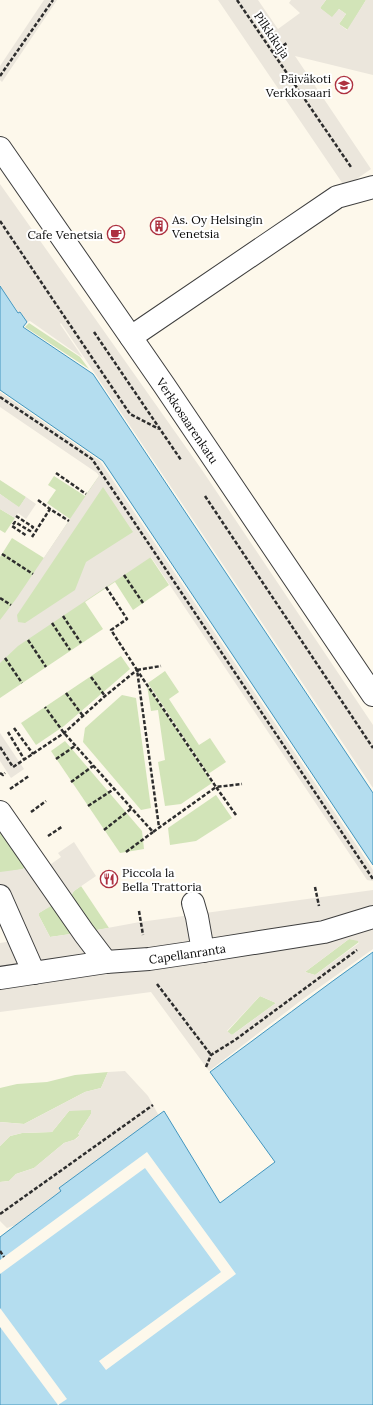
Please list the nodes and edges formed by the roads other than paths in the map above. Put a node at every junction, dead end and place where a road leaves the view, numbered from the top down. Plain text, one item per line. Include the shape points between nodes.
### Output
1 (0, 148) edge
2 (368, 183) edge
3 (130, 337) junction
4 (373, 695) edge
5 (3, 802) edge
6 (0, 896) edge
7 (193, 904) dead end
8 (373, 917) edge
9 (202, 951) junction
10 (106, 962) junction
11 (34, 973) junction
12 (0, 978) edge

1 - 3 street, Verkkosaarenkatu
2 - 3 street via 337,196
3 - 4 street, Verkkosaarenkatu
5 - 10 street via 84,933
6 - 11 street
7 - 9 street
8 - 9 street, Capellanranta via 324,932
9 - 10 street, Capellanranta
10 - 11 street, Capellanranta
11 - 12 street, Capellanranta

